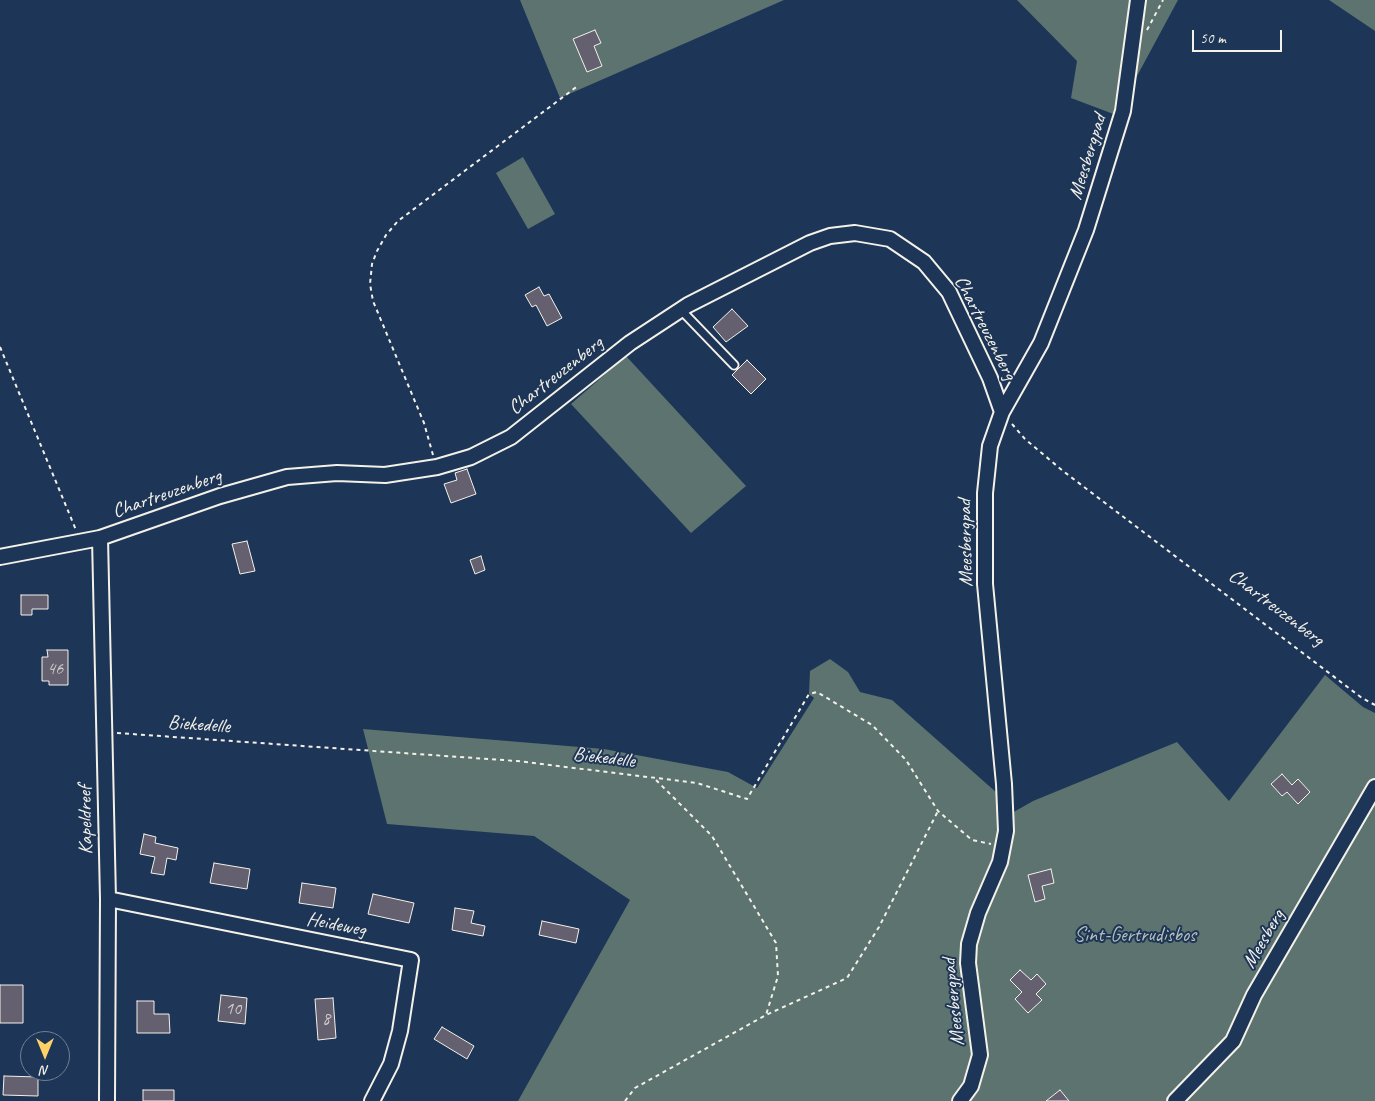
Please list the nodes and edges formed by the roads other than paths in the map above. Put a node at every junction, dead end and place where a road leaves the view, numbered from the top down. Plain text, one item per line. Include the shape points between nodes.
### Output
1 (1138, 0) edge
2 (680, 310) junction
3 (734, 365) dead end
4 (1002, 412) junction
5 (100, 538) junction
6 (0, 557) edge
7 (1375, 787) edge
8 (108, 899) junction
9 (107, 1101) edge
10 (372, 1101) edge
11 (960, 1101) edge
12 (1175, 1101) edge

1 - 4 street, Meesbergpad via 1123,111 1086,230 1041,343
2 - 3 lane
2 - 4 street, Chartreuzenberg via 810,243 830,236 856,233 890,239 924,262 949,292 990,378
2 - 5 street, Chartreuzenberg via 630,343 511,437 471,457 437,467 384,475 337,473 287,477 220,496
4 - 11 street, Meesbergpad via 990,446 984,493 984,538 1006,831 994,879 969,944 968,963 980,1055 970,1086
5 - 6 street, Chartreuzenberg
5 - 8 street, Kapeldreef
7 - 12 street, Meesberg via 1254,996 1233,1041
8 - 9 street, Kapeldreef
8 - 10 street, Heideweg via 412,960 391,1064

